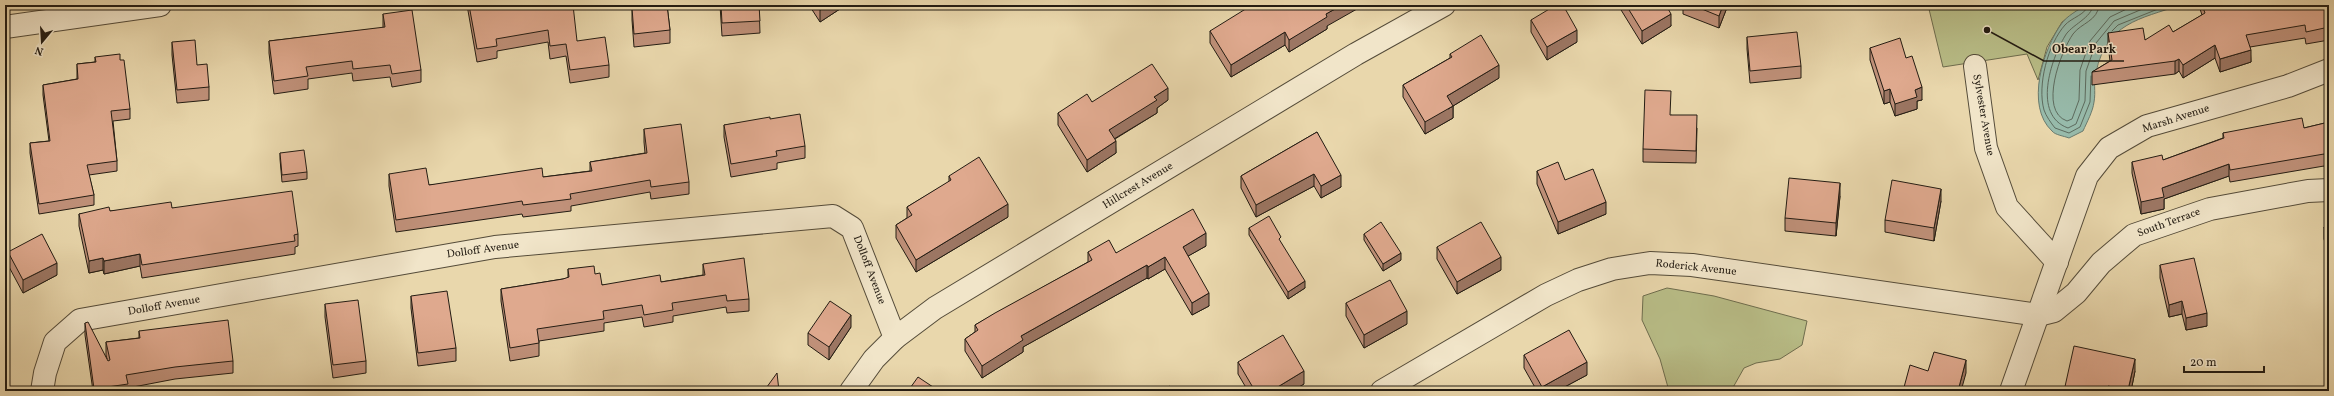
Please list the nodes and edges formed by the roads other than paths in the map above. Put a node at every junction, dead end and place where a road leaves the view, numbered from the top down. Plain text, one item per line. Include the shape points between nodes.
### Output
1 (160, 5) edge
2 (1444, 5) edge
3 (5, 27) edge
4 (1975, 66) dead end
5 (2329, 70) edge
6 (2329, 190) edge
7 (2057, 262) junction
8 (2038, 314) junction
9 (895, 338) junction
10 (42, 391) edge
11 (851, 391) edge
12 (1382, 391) edge
13 (2011, 391) edge

1 - 3 street
2 - 9 street, Hillcrest Avenue via 1356,54 935,308
4 - 7 street, Sylvester Avenue via 1986,148 2007,207
5 - 7 street, Marsh Avenue via 2288,86 2147,126 2109,148 2087,176
6 - 8 street, South Terrace via 2308,191 2210,208 2134,235 2101,263 2076,292 2054,311
7 - 8 street, Marsh Avenue
8 - 12 street, Roderick Avenue via 1692,265 1650,263 1612,269 1578,280 1546,295
8 - 13 street
9 - 10 street, Dolloff Avenue via 852,228 833,216 495,247 80,320 55,342
9 - 11 street, Hillcrest Avenue via 874,359

